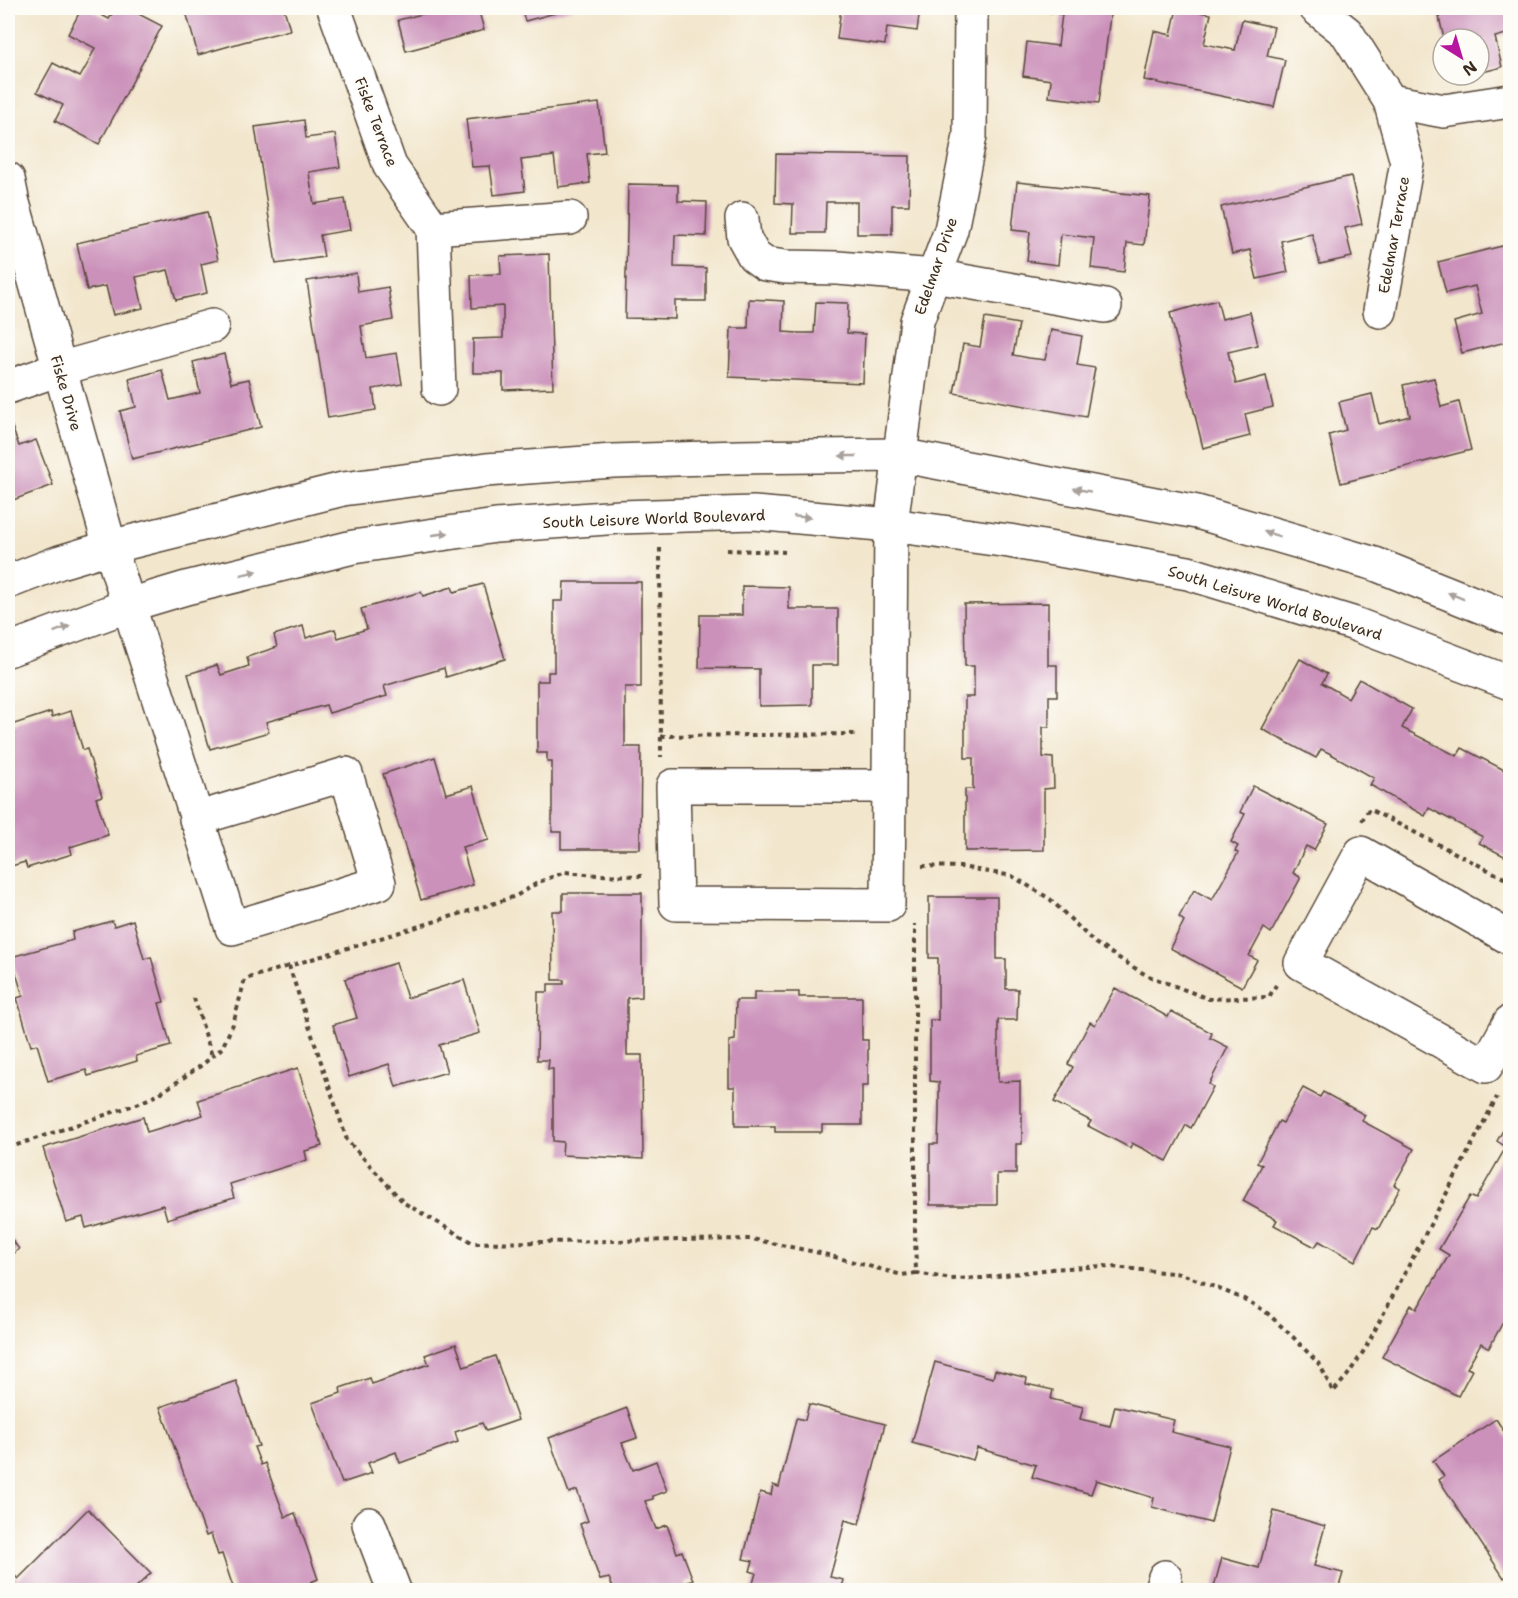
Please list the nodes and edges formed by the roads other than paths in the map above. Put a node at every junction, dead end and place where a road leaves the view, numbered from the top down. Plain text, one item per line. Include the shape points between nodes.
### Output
1 (334, 8) edge
2 (971, 8) edge
3 (1316, 8) edge
4 (1390, 101) junction
5 (1510, 101) edge
6 (8, 179) edge
7 (570, 218) dead end
8 (742, 219) dead end
9 (433, 228) junction
10 (934, 276) junction
11 (1105, 306) dead end
12 (1380, 311) dead end
13 (212, 326) dead end
14 (59, 369) junction
15 (8, 387) edge
16 (439, 389) dead end
17 (899, 455) junction
18 (891, 525) junction
19 (110, 547) junction
20 (8, 582) edge
21 (129, 605) junction
22 (1510, 618) edge
23 (8, 650) edge
24 (1510, 684) edge
25 (889, 786) junction
26 (196, 819) junction
27 (1510, 938) edge
28 (1510, 1022) edge
29 (369, 1524) dead end
30 (394, 1590) edge

1 - 9 street, Fiske Terrace via 390,166
2 - 10 street, Edelmar Drive via 970,136 951,230
3 - 4 street, Edelmar Terrace via 1347,33
4 - 5 street via 1444,111
4 - 12 street, Edelmar Terrace via 1407,162
6 - 14 street, Fiske Drive
7 - 9 street
8 - 10 street via 744,238 754,256 765,264
9 - 16 street
10 - 11 street
10 - 17 street, Edelmar Drive via 917,321
13 - 14 street
14 - 15 street
14 - 19 street, Fiske Drive
17 - 18 street, Edelmar Drive
17 -> 19 street via 613,461 486,470 343,489
22 -> 17 street via 1375,564 1197,512
21 -> 18 street, South Leisure World Boulevard via 353,547 496,526 754,513
18 - 24 street, South Leisure World Boulevard via 1188,573 1352,623
18 - 25 street, Edelmar Drive
19 - 20 street
19 - 21 street, Fiske Drive
23 -> 21 street, South Leisure World Boulevard
21 - 26 street, Fiske Drive
25 - 25 street, Edelmar Drive via 888,905 676,904 673,786
26 - 26 street, Fiske Drive via 346,774 379,883 232,928
27 - 28 street via 1361,853 1301,963 1486,1066
29 - 30 street

